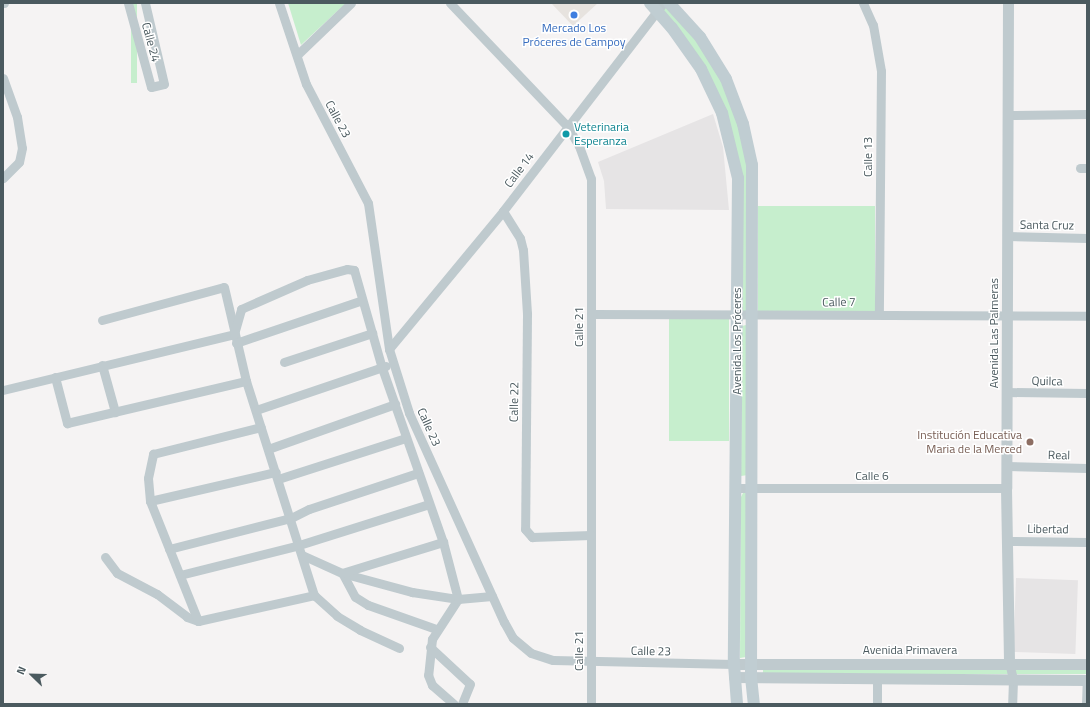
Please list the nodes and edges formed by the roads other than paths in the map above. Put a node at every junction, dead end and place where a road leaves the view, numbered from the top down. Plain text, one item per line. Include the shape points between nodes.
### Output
1 (128, 3) edge
2 (145, 3) edge
3 (279, 3) edge
4 (351, 3) edge
5 (450, 3) edge
6 (669, 3) edge
7 (863, 3) edge
8 (1008, 3) edge
9 (657, 5) edge
10 (297, 55) junction
11 (3, 78) edge
12 (1087, 114) edge
13 (1009, 115) junction
14 (567, 126) junction
15 (3, 178) edge
16 (503, 210) junction
17 (1007, 236) junction
18 (1087, 238) edge
19 (362, 300) junction
20 (879, 313) junction
21 (591, 314) junction
22 (1007, 314) junction
23 (737, 316) junction
24 (753, 316) junction
25 (1087, 316) edge
26 (102, 320) dead end
27 (372, 333) junction
28 (235, 339) junction
29 (389, 349) junction
30 (284, 362) dead end
31 (393, 364) junction
32 (102, 365) junction
33 (382, 368) junction
34 (55, 377) junction
35 (246, 382) junction
36 (3, 390) edge
37 (1007, 392) junction
38 (1087, 393) edge
39 (394, 404) junction
40 (256, 410) junction
41 (115, 412) junction
42 (261, 427) junction
43 (406, 438) junction
44 (268, 449) junction
45 (1006, 466) junction
46 (1087, 468) edge
47 (418, 473) junction
48 (277, 476) junction
49 (737, 488) junction
50 (752, 488) junction
51 (1006, 488) junction
52 (150, 501) junction
53 (429, 504) junction
54 (291, 518) junction
55 (592, 535) junction
56 (1008, 541) junction
57 (443, 542) junction
58 (1087, 542) edge
59 (300, 545) junction
60 (169, 549) junction
61 (302, 555) junction
62 (105, 557) dead end
63 (342, 573) junction
64 (180, 575) junction
65 (314, 595) junction
66 (492, 596) junction
67 (458, 599) junction
68 (198, 622) junction
69 (436, 629) junction
70 (430, 647) junction
71 (399, 648) dead end
72 (590, 662) junction
73 (1010, 662) junction
74 (734, 664) junction
75 (752, 664) junction
76 (1087, 664) edge
77 (734, 677) junction
78 (751, 677) junction
79 (877, 679) junction
80 (1013, 680) junction
81 (1087, 680) edge
82 (454, 704) edge
83 (462, 704) edge
84 (591, 704) edge
85 (736, 704) edge
86 (754, 704) edge
87 (876, 704) edge
88 (1012, 704) edge
89 (1086, 704) edge

1 - 2 street, Calle 24 via 151,87 164,84
3 - 10 street, Calle 23
4 - 10 street
5 - 14 street, Calle 21
6 - 24 main road, Avenida Los Próceres via 709,50 726,79 743,124 753,179
7 - 20 street, Calle 13 via 873,25 881,71
8 - 13 street, Avenida Las Palmeras
9 - 14 street, Calle 14
9 - 23 main road, Avenida Los Próceres via 701,69 722,113 732,150 739,200
10 - 29 street, Calle 23 via 306,84 368,203
11 - 15 street via 16,117 22,148 19,162
12 - 13 street
13 - 17 street, Avenida Las Palmeras
14 - 16 street, Calle 14
14 - 21 street, Calle 21 via 579,146 591,179
16 - 29 street, Calle 14
16 - 55 street, Calle 22 via 520,238 523,250 527,314 525,529 532,537
17 - 18 street, Santa Cruz
17 - 22 street, Avenida Las Palmeras
19 - 27 street
19 - 28 street
19 - 28 street via 354,270 347,269 300,283 241,309
20 - 22 street, Calle 7
20 - 24 street, Calle 7
21 - 23 street, Calle 7
21 - 55 street, Calle 21
22 - 25 street, Calle 7
22 - 37 street, Avenida Las Palmeras
23 - 24 street, Calle 7
23 - 49 main road, Avenida Los Próceres
24 - 50 main road, Avenida Los Próceres
26 - 28 street via 224,287
27 - 30 street
27 - 33 street
28 - 32 street
28 - 35 street
29 - 31 street, Calle 23
31 - 33 street
31 - 66 street, Calle 23 via 409,413
32 - 34 street
32 - 41 street
33 - 39 street
33 - 40 street
34 - 36 street
34 - 41 street via 66,423
35 - 40 street
35 - 41 street
37 - 38 street, Quilca
37 - 45 street, Avenida Las Palmeras
39 - 43 street
39 - 44 street
40 - 42 street
42 - 44 street
42 - 52 street via 153,454 148,478
43 - 47 street
43 - 48 street
44 - 48 street
45 - 46 street, Real
45 - 51 street, Avenida Las Palmeras
47 - 53 street
47 - 54 street via 309,509
48 - 52 street
48 - 54 street
49 - 50 street, Calle 6
49 - 74 main road, Avenida Los Próceres
50 - 51 street, Calle 6
50 - 75 main road, Avenida Los Próceres
51 - 56 street, Avenida Las Palmeras
52 - 60 street
53 - 57 street
53 - 59 street
54 - 59 street
54 - 60 street
55 - 72 street, Calle 21
56 - 58 street, Libertad
56 - 73 street, Avenida Las Palmeras
57 - 63 street
57 - 67 street
59 - 61 street
59 - 64 street
60 - 64 street
61 - 63 street
61 - 65 street
62 - 68 street via 117,574 157,594 187,617
63 - 67 street via 412,592
63 - 69 street via 355,597 368,605
64 - 68 street
65 - 68 street
65 - 71 street via 337,616
66 - 67 street
66 - 72 street, Calle 23 via 513,638 531,653 553,660
67 - 69 street
69 - 70 street
70 - 82 street via 429,681
70 - 83 street via 470,684
72 - 74 street, Calle 23
72 - 84 street, Calle 21
73 - 75 street, Avenida Primavera
73 - 76 street, Avenida Primavera
73 - 80 street
74 - 75 street, Avenida Primavera
74 - 77 main road, Avenida Los Próceres
75 - 78 main road, Avenida Los Próceres
77 - 78 street
77 - 85 main road, Avenida Los Próceres
78 - 79 street
78 - 86 main road, Avenida Los Próceres
79 - 80 street
79 - 87 street
80 - 81 street
80 - 88 street
81 - 89 street

